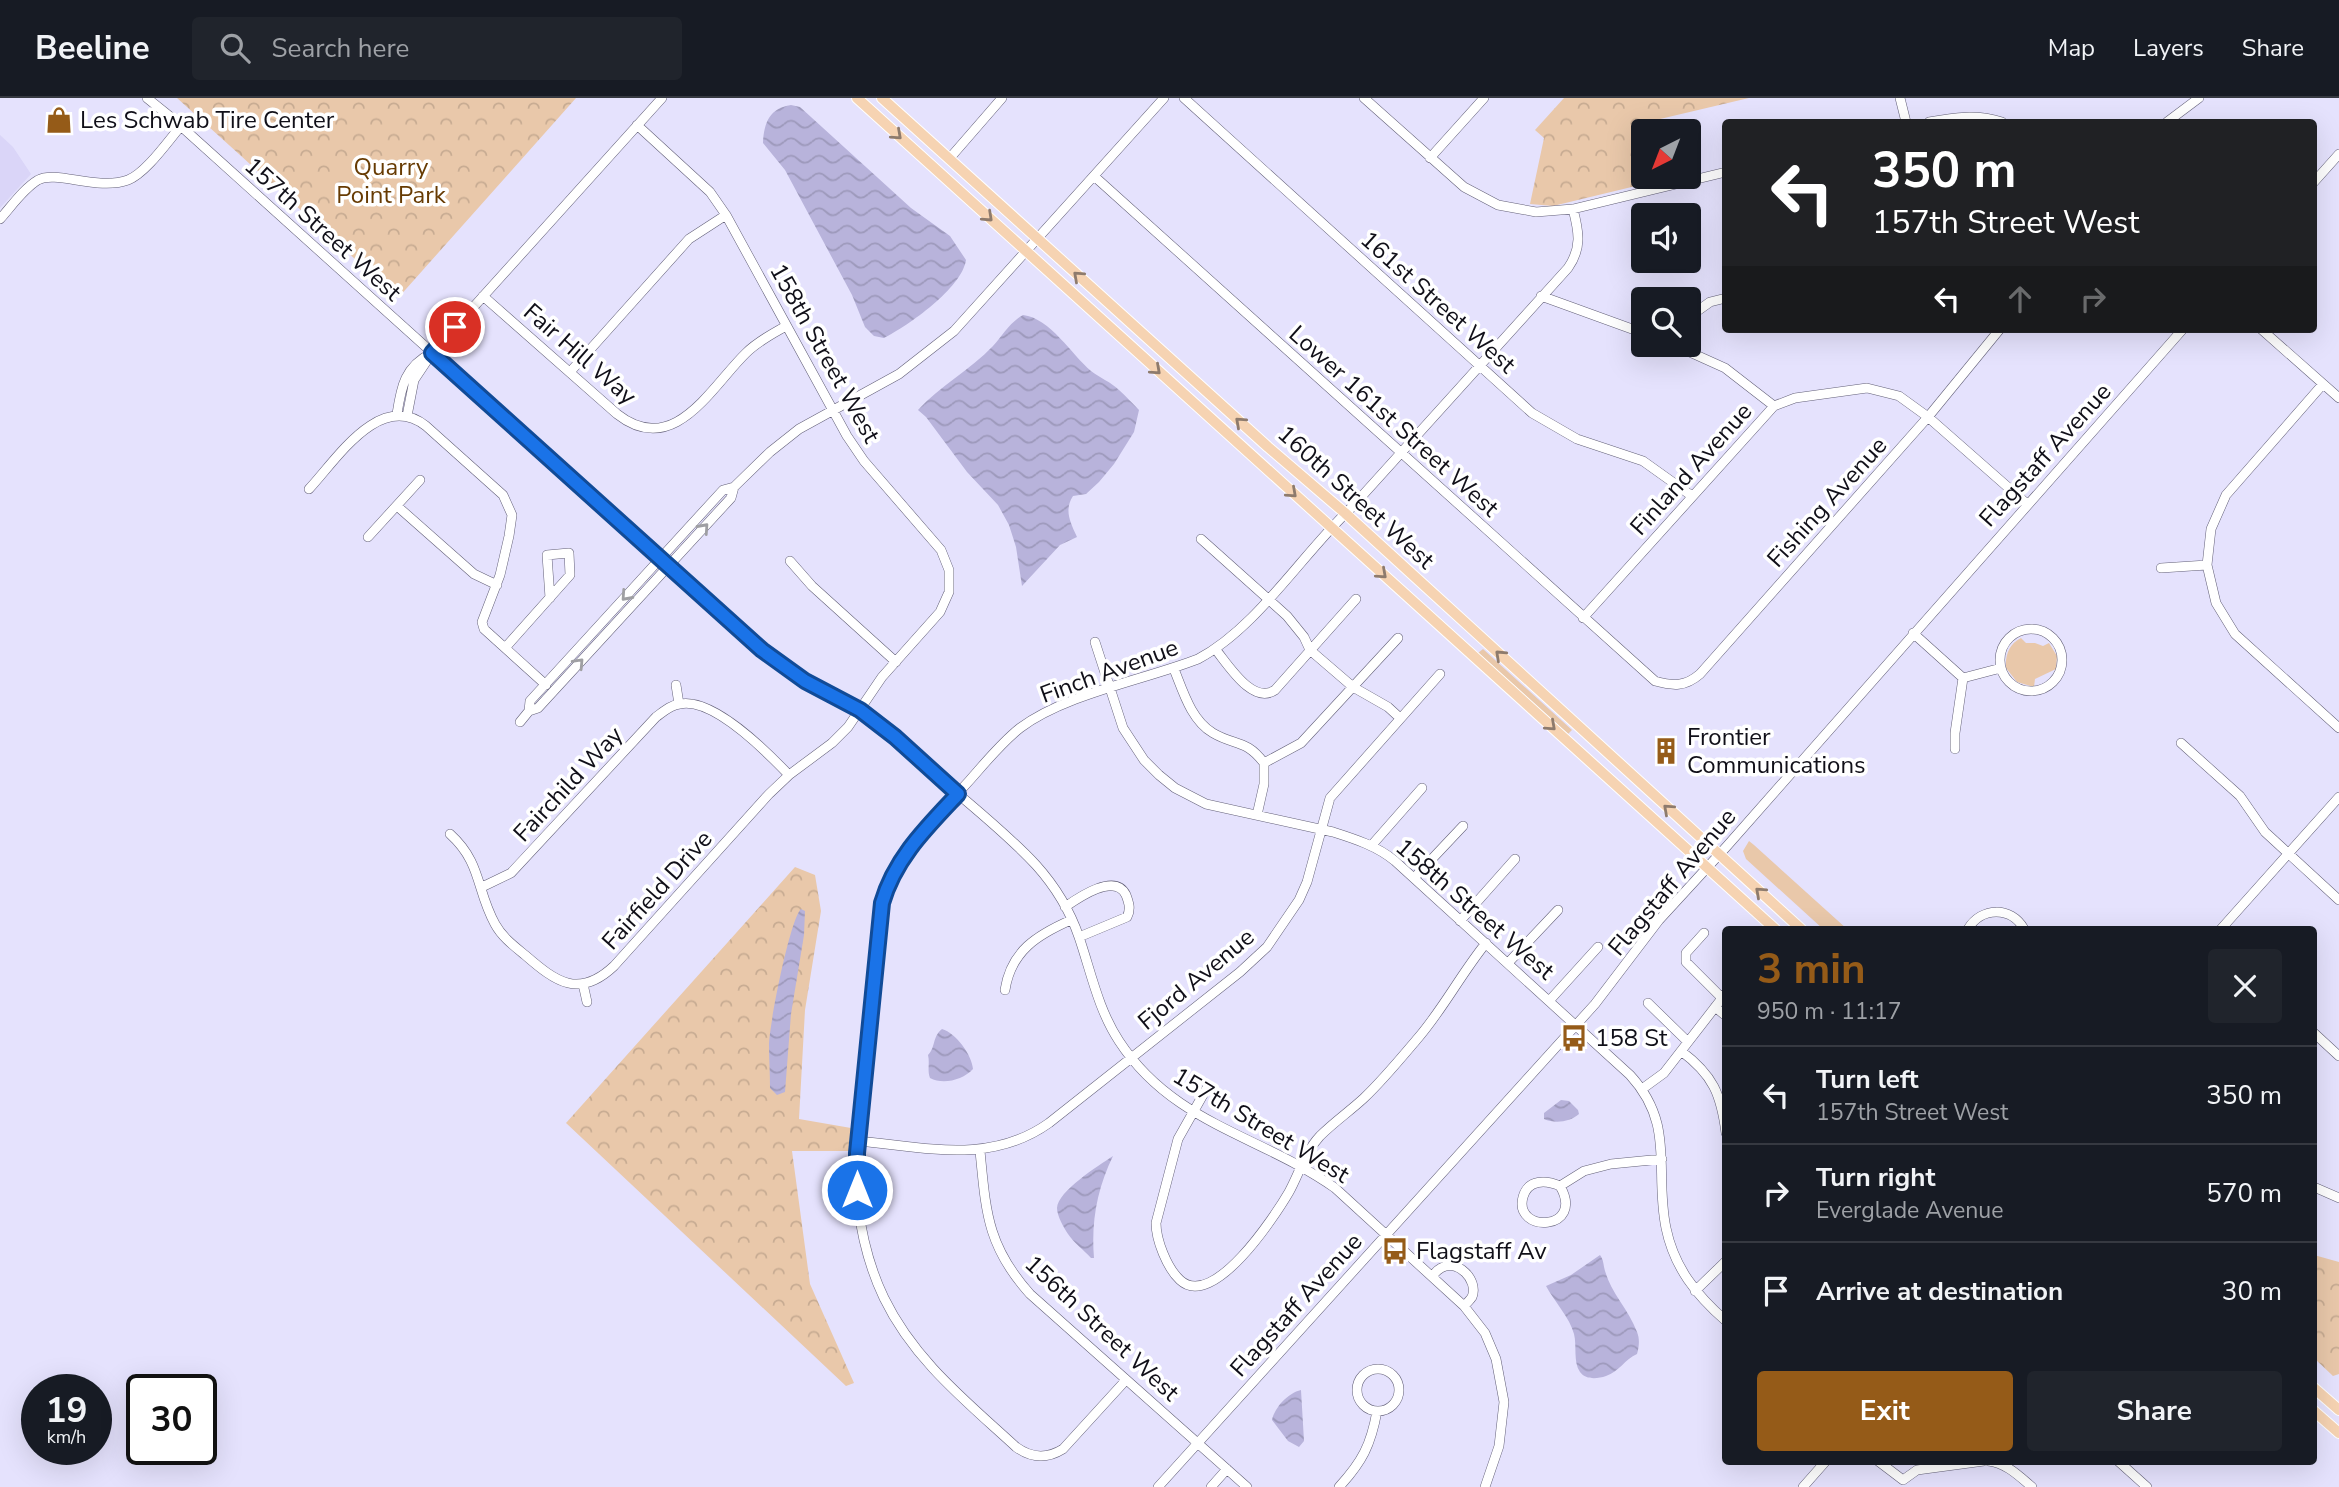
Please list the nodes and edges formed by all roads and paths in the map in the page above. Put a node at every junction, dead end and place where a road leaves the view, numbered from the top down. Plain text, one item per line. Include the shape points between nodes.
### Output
1 (147, 98) edge
2 (153, 98) edge
3 (662, 98) edge
4 (856, 98) edge
5 (882, 98) edge
6 (1002, 98) edge
7 (1164, 98) edge
8 (1184, 98) edge
9 (1364, 98) edge
10 (1484, 98) edge
11 (1900, 98) edge
12 (2199, 98) edge
13 (173, 119) junction
14 (1905, 119) edge
15 (1946, 119) edge
16 (1992, 119) edge
17 (2171, 119) edge
18 (637, 125) junction
19 (181, 126) junction
20 (2339, 153) edge
21 (1430, 158) junction
22 (949, 159) junction
23 (1722, 173) edge
24 (1094, 176) junction
25 (2317, 179) edge
26 (1573, 209) junction
27 (726, 215) junction
28 (0, 219) edge
29 (1038, 240) junction
30 (1027, 253) junction
31 (483, 296) junction
32 (1541, 296) junction
33 (1722, 299) edge
34 (1701, 308) edge
35 (786, 326) junction
36 (1631, 330) edge
37 (1997, 333) edge
38 (2179, 333) edge
39 (2266, 333) edge
40 (432, 353) junction
41 (1701, 357) edge
42 (1479, 365) junction
43 (570, 372) junction
44 (2323, 384) junction
45 (2339, 398) edge
46 (1774, 407) junction
47 (831, 410) junction
48 (402, 415) junction
49 (1928, 417) junction
50 (1400, 452) junction
51 (420, 480) dead end
52 (734, 487) junction
53 (309, 489) dead end
54 (1692, 496) junction
55 (2027, 504) junction
56 (397, 506) junction
57 (1345, 513) junction
58 (1331, 528) junction
59 (368, 537) dead end
60 (1201, 539) dead end
61 (661, 559) junction
62 (789, 561) dead end
63 (2207, 565) junction
64 (670, 567) junction
65 (2161, 568) dead end
66 (497, 585) junction
67 (550, 598) junction
68 (1267, 599) junction
69 (1356, 599) dead end
70 (1583, 618) junction
71 (1913, 633) junction
72 (1398, 638) dead end
73 (1095, 642) dead end
74 (505, 648) junction
75 (1216, 649) junction
76 (1310, 650) junction
77 (896, 662) junction
78 (2001, 668) junction
79 (1174, 669) junction
80 (1440, 674) dead end
81 (1963, 678) junction
82 (545, 685) junction
83 (676, 685) dead end
84 (1673, 686) joint
85 (1353, 687) junction
86 (1110, 689) junction
87 (679, 704) junction
88 (860, 710) junction
89 (529, 711) junction
90 (1400, 718) junction
91 (520, 722) dead end
92 (2339, 728) edge
93 (2181, 743) dead end
94 (1955, 749) dead end
95 (1264, 763) junction
96 (789, 775) junction
97 (1422, 788) dead end
98 (958, 794) junction
99 (2339, 797) edge
100 (1257, 815) junction
101 (1463, 826) dead end
102 (1322, 830) junction
103 (450, 834) dead end
104 (1371, 846) junction
105 (2287, 854) junction
106 (1718, 855) junction
107 (1515, 859) dead end
108 (1706, 867) junction
109 (1414, 878) junction
110 (482, 887) junction
111 (2339, 900) edge
112 (1065, 907) junction
113 (1558, 910) dead end
114 (1071, 919) junction
115 (1460, 920) junction
116 (1772, 926) edge
117 (1798, 926) edge
118 (1970, 926) edge
119 (2022, 926) edge
120 (2224, 926) edge
121 (1704, 933) dead end
122 (1079, 937) junction
123 (1486, 943) junction
124 (1598, 947) dead end
125 (1508, 964) junction
126 (583, 984) junction
127 (1005, 990) dead end
128 (1722, 994) edge
129 (1722, 996) edge
130 (1549, 1001) junction
131 (586, 1002) dead end
132 (1648, 1003) dead end
133 (1715, 1007) junction
134 (1722, 1013) edge
135 (1576, 1025) junction
136 (2317, 1036) edge
137 (1688, 1042) junction
138 (1681, 1051) junction
139 (2339, 1056) edge
140 (1131, 1058) junction
141 (1208, 1086) dead end
142 (1642, 1089) junction
143 (1192, 1112) junction
144 (1722, 1114) edge
145 (858, 1141) junction
146 (980, 1151) junction
147 (1662, 1159) junction
148 (1300, 1168) junction
149 (1560, 1186) junction
150 (2317, 1189) edge
151 (2339, 1198) edge
152 (1387, 1234) junction
153 (1722, 1265) edge
154 (1432, 1276) junction
155 (1695, 1291) junction
156 (1465, 1306) junction
157 (1722, 1317) edge
158 (1126, 1380) junction
159 (2317, 1391) edge
160 (2339, 1410) edge
161 (1377, 1412) junction
162 (2317, 1414) edge
163 (2339, 1433) edge
164 (1198, 1443) junction
165 (1822, 1465) edge
166 (1882, 1465) edge
167 (1955, 1465) edge
168 (2005, 1465) edge
169 (2122, 1465) edge
170 (1227, 1469) junction
171 (1901, 1483) edge
172 (1158, 1487) edge
173 (1211, 1487) edge
174 (1247, 1487) edge
175 (1339, 1487) edge
176 (1485, 1487) edge
177 (1803, 1487) edge
178 (2032, 1487) edge
179 (2147, 1487) edge

1 - 13 street, 157th Street West
2 - 13 street, 157th Street West
3 - 18 street
4 -> 30 main road, 160th Street West
5 - 22 main road, 160th Street West
6 - 22 street
7 - 24 street
8 - 42 street, 161st Street West
9 - 21 street
10 - 21 street
11 - 14 street
12 - 17 street
13 - 19 street, 157th Street West
15 - 16 street
18 - 27 street, 158th Street West via 710,192
18 - 31 street
19 - 28 street via 131,179 99,184 41,178
19 - 40 street, 157th Street West
20 - 25 street
21 - 26 street via 1464,187 1498,205 1536,212
22 - 29 main road, 160th Street West
23 - 26 street
24 - 29 street
24 - 50 street, Lower 161st Street West
26 - 32 street, Finch Avenue via 1578,251
27 - 35 street, 158th Street West
27 - 43 street via 690,239
29 - 30 street
57 -> 29 main road, 160th Street West
30 - 47 street via 934,348 884,383
30 -> 58 main road, 160th Street West
31 - 40 street
31 - 43 street, Fair Hill Way
32 - 36 street
32 - 42 street, Finch Avenue
33 - 34 street
35 - 43 street, Fair Hill Way via 747,351 690,414 660,428 628,421
35 - 47 street, 158th Street West
37 - 49 street, Fishing Avenue
38 - 55 street, Flagstaff Avenue
39 - 44 street
40 - 48 street via 414,380
40 - 48 street via 419,359 404,379
40 - 61 street, 157th Street West
41 - 46 street via 1725,368
42 - 50 street, Finch Avenue
42 - 54 street, 161st Street West via 1532,413 1577,439 1643,461
44 - 45 street
44 - 63 street via 2226,495 2211,529
46 - 49 street, Finland Avenue via 1795,398 1867,388 1899,396
46 - 54 street, Finland Avenue
47 - 52 street via 784,440
47 - 77 street, 158th Street West via 864,461 941,550 949,570 944,606
48 - 53 street via 369,425
48 - 66 street via 426,426 507,501 512,515
49 - 55 street, Finland Avenue
49 - 84 street, Fishing Avenue via 1700,674
50 - 57 street, Finch Avenue
50 - 70 street, Lower 161st Street West
51 - 56 street
52 - 61 street via 723,490
64 -> 52 street via 732,498
54 - 70 street, Finland Avenue
55 - 71 street, Flagstaff Avenue
56 - 59 street
56 - 66 street via 474,574
57 - 58 street, Finch Avenue
106 -> 57 main road, 160th Street West
58 - 68 street, Finch Avenue
58 -> 108 main road, 160th Street West
60 - 68 street
61 - 64 street, 157th Street West
61 -> 82 street
62 - 77 street
63 - 65 street
63 - 92 street via 2216,603 2235,634
64 - 88 street, 157th Street West via 782,666
89 -> 64 street via 538,708
66 - 74 street via 482,622
67 - 67 street via 570,575 569,553 547,555
67 - 74 street
68 - 75 street, Finch Avenue
68 - 76 street via 1287,616
69 - 76 street
70 - 84 street, Lower 161st Street West via 1655,681
71 - 81 street
71 - 106 street, Flagstaff Avenue
72 - 85 street
73 - 86 street, 158th Street West
74 - 82 street
75 - 76 street via 1234,673 1262,695 1275,690
75 - 79 street, Finch Avenue
76 - 85 street
77 - 88 street, 158th Street West
78 - 78 street via 2009,682 2022,690 2045,688 2060,671 2060,649 2044,632 2021,631 2004,646
78 - 81 street
79 - 86 street, Finch Avenue
79 - 95 street via 1186,701 1205,727 1249,747
80 - 90 street, Fjord Avenue
81 - 94 street
82 - 89 street via 530,701
83 - 87 street
85 - 90 street
85 - 95 street via 1301,743
86 - 98 street, Finch Avenue via 1030,721
86 - 100 street, 158th Street West via 1133,746 1158,775 1206,804
87 - 96 street via 715,712
87 - 110 street, Fairchild Way via 656,717 511,873
88 - 96 street, Fairfield Drive via 841,736
88 - 98 street, 157th Street West
89 - 91 street
90 - 102 street, Fjord Avenue via 1330,798
93 - 105 street via 2240,796
95 - 100 street
96 - 126 street, Fairfield Drive via 614,966
97 - 104 street
98 - 112 street, 157th Street West via 1037,866
98 - 145 street, Finch Avenue via 907,850 882,903
99 - 105 street
100 - 102 street, 158th Street West
101 - 109 street
102 - 104 street, 158th Street West
102 - 140 street, Fjord Avenue via 1300,900 1267,947
103 - 110 street via 468,852
104 - 109 street, 158th Street West
105 - 111 street
105 - 120 street
106 - 108 street, Flagstaff Avenue
117 -> 106 main road, 160th Street West
107 - 115 street
108 - 116 main road, 160th Street West
108 - 135 street, Flagstaff Avenue
109 - 115 street, 158th Street West
110 - 126 street via 496,927 508,941 548,975
112 - 114 street, 157th Street West
112 - 122 street via 1102,888 1116,886 1125,894 1130,905 1127,917
113 - 125 street
114 - 122 street, 157th Street West
114 - 127 street via 1024,947 1009,971
115 - 123 street, 158th Street West
118 - 119 street via 1977,918 1997,912 2014,917
121 - 128 street via 1686,953 1686,962
122 - 140 street, 157th Street West via 1101,1006
123 - 125 street, 158th Street West
123 - 148 street via 1443,1008 1365,1097 1319,1138
124 - 130 street
125 - 130 street, 158th Street West
126 - 131 street
129 - 133 street
130 - 135 street, 158th Street West
132 - 137 street
133 - 134 street
133 - 137 street
135 - 142 street, 158th Street West
135 - 152 street, Flagstaff Avenue
136 - 139 street
137 - 138 street
138 - 142 street via 1664,1073
138 - 144 street via 1709,1076
140 - 143 street, 157th Street West
140 - 146 street, Fjord Avenue via 1038,1131
141 - 143 street
142 - 147 street, 158th Street West via 1657,1121
143 - 148 street, 157th Street West
143 - 148 street via 1178,1139 1156,1223 1156,1234 1181,1282 1192,1287 1206,1285 1221,1276 1264,1231
145 - 146 street, Fjord Avenue
145 - 158 street, Finch Avenue via 862,1231 889,1308 932,1370 1016,1447 1035,1456 1056,1453
146 - 158 street, 156th Street West via 987,1217 1005,1262 1030,1294
147 - 149 street via 1584,1171
147 - 155 street, 158th Street West via 1666,1229
148 - 152 street, 157th Street West via 1335,1188
149 - 149 street via 1548,1181 1530,1186 1522,1205 1530,1219 1556,1221 1562,1214
150 - 151 street
152 - 154 street, 157th Street West
152 - 164 street, Flagstaff Avenue
153 - 155 street
154 - 156 street, 157th Street West
154 - 156 street via 1441,1268 1462,1269 1473,1288
155 - 157 street, 158th Street West
156 - 176 street, 157th Street West via 1490,1345 1503,1389 1502,1432
158 - 164 street, 156th Street West
159 - 160 main road
161 - 161 street via 1391,1407 1399,1394 1395,1378 1380,1369 1364,1374 1356,1389 1362,1404
161 - 175 street via 1364,1456
162 - 163 main road
164 - 170 street, 156th Street West
164 - 172 street, Flagstaff Avenue
165 - 177 street
166 - 171 street
167 - 171 street via 1917,1470
168 - 178 street
169 - 179 street
170 - 173 street
170 - 174 street, 156th Street West

